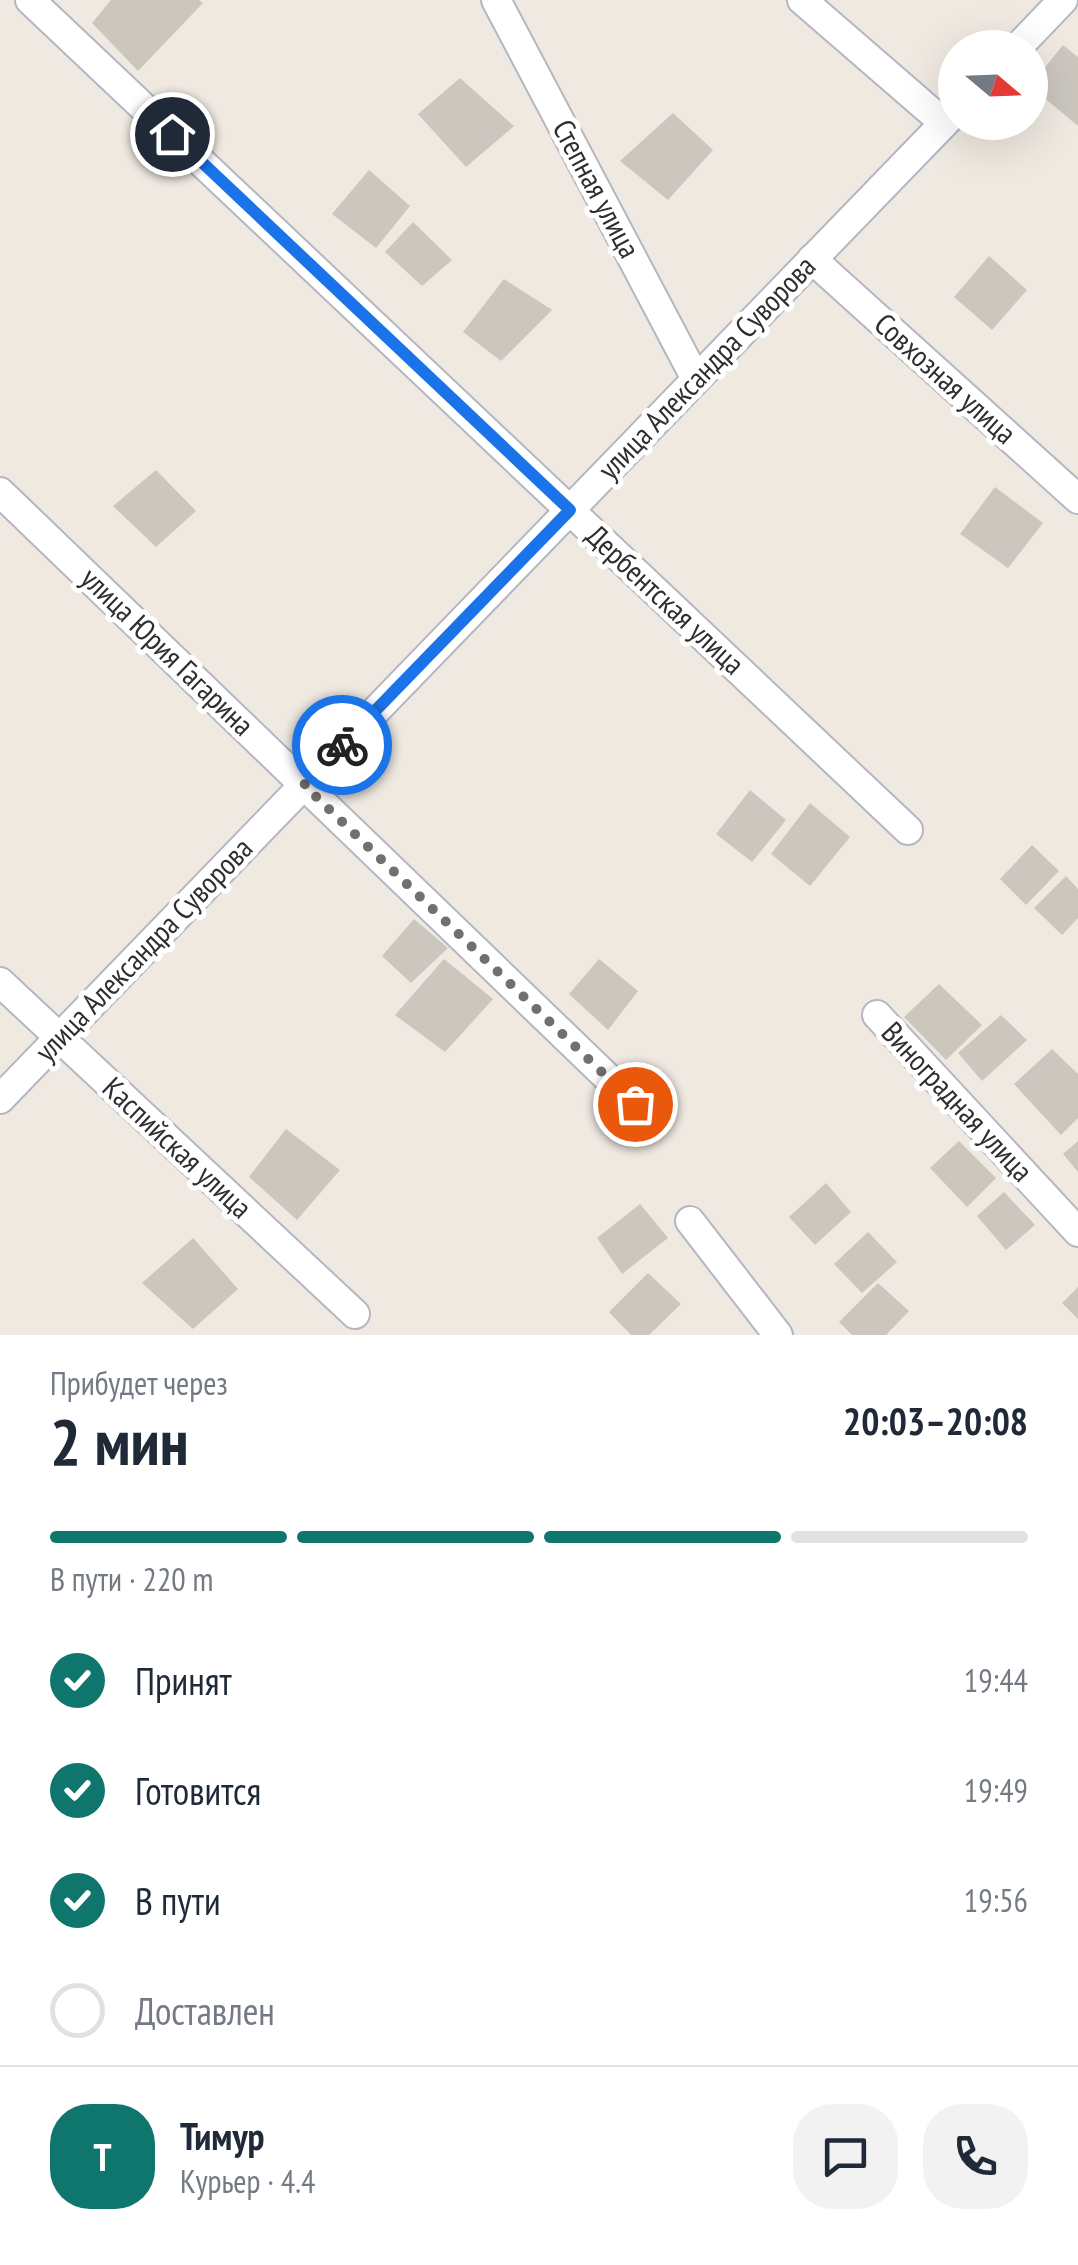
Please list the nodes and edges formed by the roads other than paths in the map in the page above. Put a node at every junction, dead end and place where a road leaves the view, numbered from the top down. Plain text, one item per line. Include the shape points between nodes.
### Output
1 (30, 0) edge
2 (496, 0) edge
3 (802, 0) edge
4 (1063, 0) edge
5 (1034, 30) edge
6 (938, 108) edge
7 (938, 130) edge
8 (812, 259) junction
9 (696, 379) junction
10 (0, 492) edge
11 (1078, 499) edge
12 (570, 510) junction
13 (304, 785) junction
14 (908, 830) dead end
15 (0, 982) edge
16 (877, 1015) dead end
17 (59, 1038) junction
18 (0, 1099) edge
19 (635, 1104) dead end
20 (690, 1221) dead end
21 (1078, 1232) edge
22 (355, 1314) dead end
23 (778, 1335) edge

1 - 12 street, Дербентская улица
2 - 9 street, Степная улица
3 - 6 street
4 - 5 street
7 - 8 street, улица Александра Суворова
8 - 9 street, улица Александра Суворова
8 - 11 street, Совхозная улица
9 - 12 street, улица Александра Суворова
10 - 13 street, улица Юрия Гагарина
12 - 13 street, улица Александра Суворова
12 - 14 street, Дербентская улица
13 - 17 street, улица Александра Суворова
13 - 19 street, улица Юрия Гагарина
15 - 17 street, Каспийская улица
16 - 21 street, Виноградная улица
17 - 18 street, улица Александра Суворова
17 - 22 street, Каспийская улица
20 - 23 street

